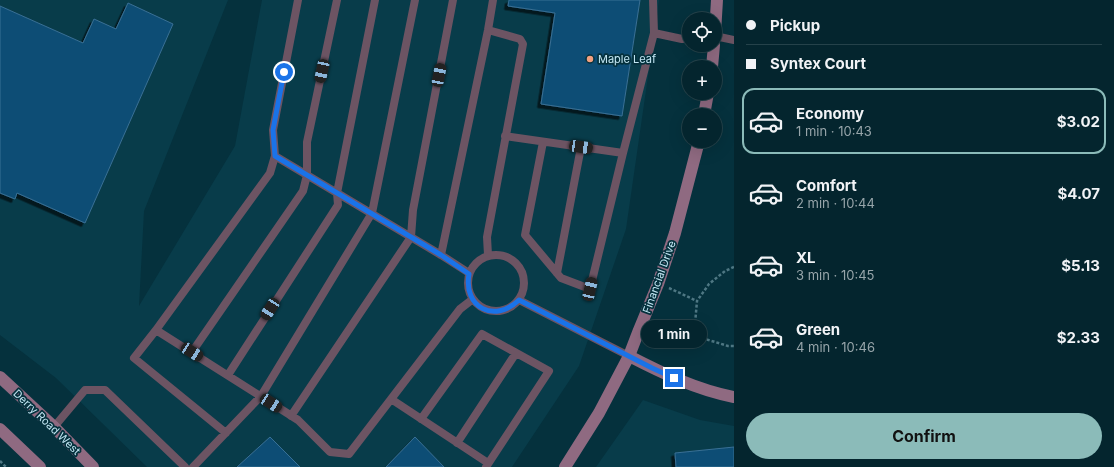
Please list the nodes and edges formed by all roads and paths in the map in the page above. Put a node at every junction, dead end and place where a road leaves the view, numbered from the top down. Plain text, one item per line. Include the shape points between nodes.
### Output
1 (298, 0) edge
2 (337, 0) edge
3 (375, 0) edge
4 (415, 0) edge
5 (454, 0) edge
6 (493, 0) edge
7 (653, 0) edge
8 (717, 0) edge
9 (716, 12) edge
10 (488, 30) junction
11 (654, 33) junction
12 (722, 37) edge
13 (682, 39) edge
14 (734, 40) edge
15 (506, 136) junction
16 (544, 142) junction
17 (581, 147) junction
18 (697, 148) edge
19 (623, 153) junction
20 (275, 156) junction
21 (307, 175) junction
22 (337, 193) junction
23 (372, 213) junction
24 (411, 237) junction
25 (441, 255) junction
26 (488, 256) junction
27 (734, 267) edge
28 (557, 272) junction
29 (469, 274) junction
30 (658, 284) junction
31 (473, 299) junction
32 (519, 300) junction
33 (697, 301) junction
34 (156, 330) junction
35 (734, 346) edge
36 (192, 352) junction
37 (516, 353) junction
38 (629, 356) junction
39 (228, 375) junction
40 (0, 376) edge
41 (261, 396) junction
42 (734, 397) edge
43 (391, 399) junction
44 (291, 416) junction
45 (421, 419) junction
46 (54, 427) junction
47 (0, 429) edge
48 (226, 433) junction
49 (457, 443) junction
50 (0, 462) edge
51 (487, 465) edge
52 (6, 467) edge
53 (40, 467) edge
54 (93, 467) edge
55 (185, 467) edge
56 (193, 467) edge
57 (565, 467) edge

1 - 20 lane via 273,130
2 - 21 lane via 307,142
3 - 22 lane
4 - 23 lane
5 - 24 lane via 413,210
6 - 10 lane
7 - 11 lane
8 - 9 street
10 - 15 lane via 520,39 523,44
10 - 25 lane
11 - 13 lane
11 - 19 lane
12 - 14 lane
15 - 16 lane
15 - 26 lane via 486,237
16 - 17 lane
16 - 28 lane via 525,235
17 - 19 lane
17 - 28 lane
18 - 30 street, Financial Drive via 675,233
19 - 28 lane via 590,289 561,278
20 - 21 lane
20 - 34 lane via 270,173
21 - 22 lane
21 - 36 lane via 303,191
22 - 23 lane
22 - 39 lane via 338,205
23 - 24 lane
23 - 41 lane
24 - 25 lane
24 - 44 lane
25 - 29 lane
26 - 29 lane via 480,259
26 - 32 lane via 506,256 520,267 525,284
27 - 33 path via 709,284
29 - 31 lane via 469,291
30 - 33 path
30 - 38 street, Financial Drive
31 - 32 lane via 479,306 496,312 512,306
31 - 43 lane via 460,309
32 - 38 lane
33 - 35 path via 695,324 702,338
34 - 36 lane
34 - 48 lane via 134,358
36 - 39 lane
37 - 45 lane via 482,334
37 - 49 lane
37 - 51 lane via 549,371
38 - 42 street via 674,378
38 - 57 street, Financial Drive via 599,413
39 - 41 lane
40 - 46 street, Derry Road West
41 - 44 lane
41 - 48 lane
43 - 44 lane via 349,454 330,452
43 - 45 lane
45 - 49 lane
46 - 54 street, Derry Road West
46 - 55 lane via 84,390 105,390
47 - 53 street
48 - 56 lane
49 - 51 lane
50 - 52 path

